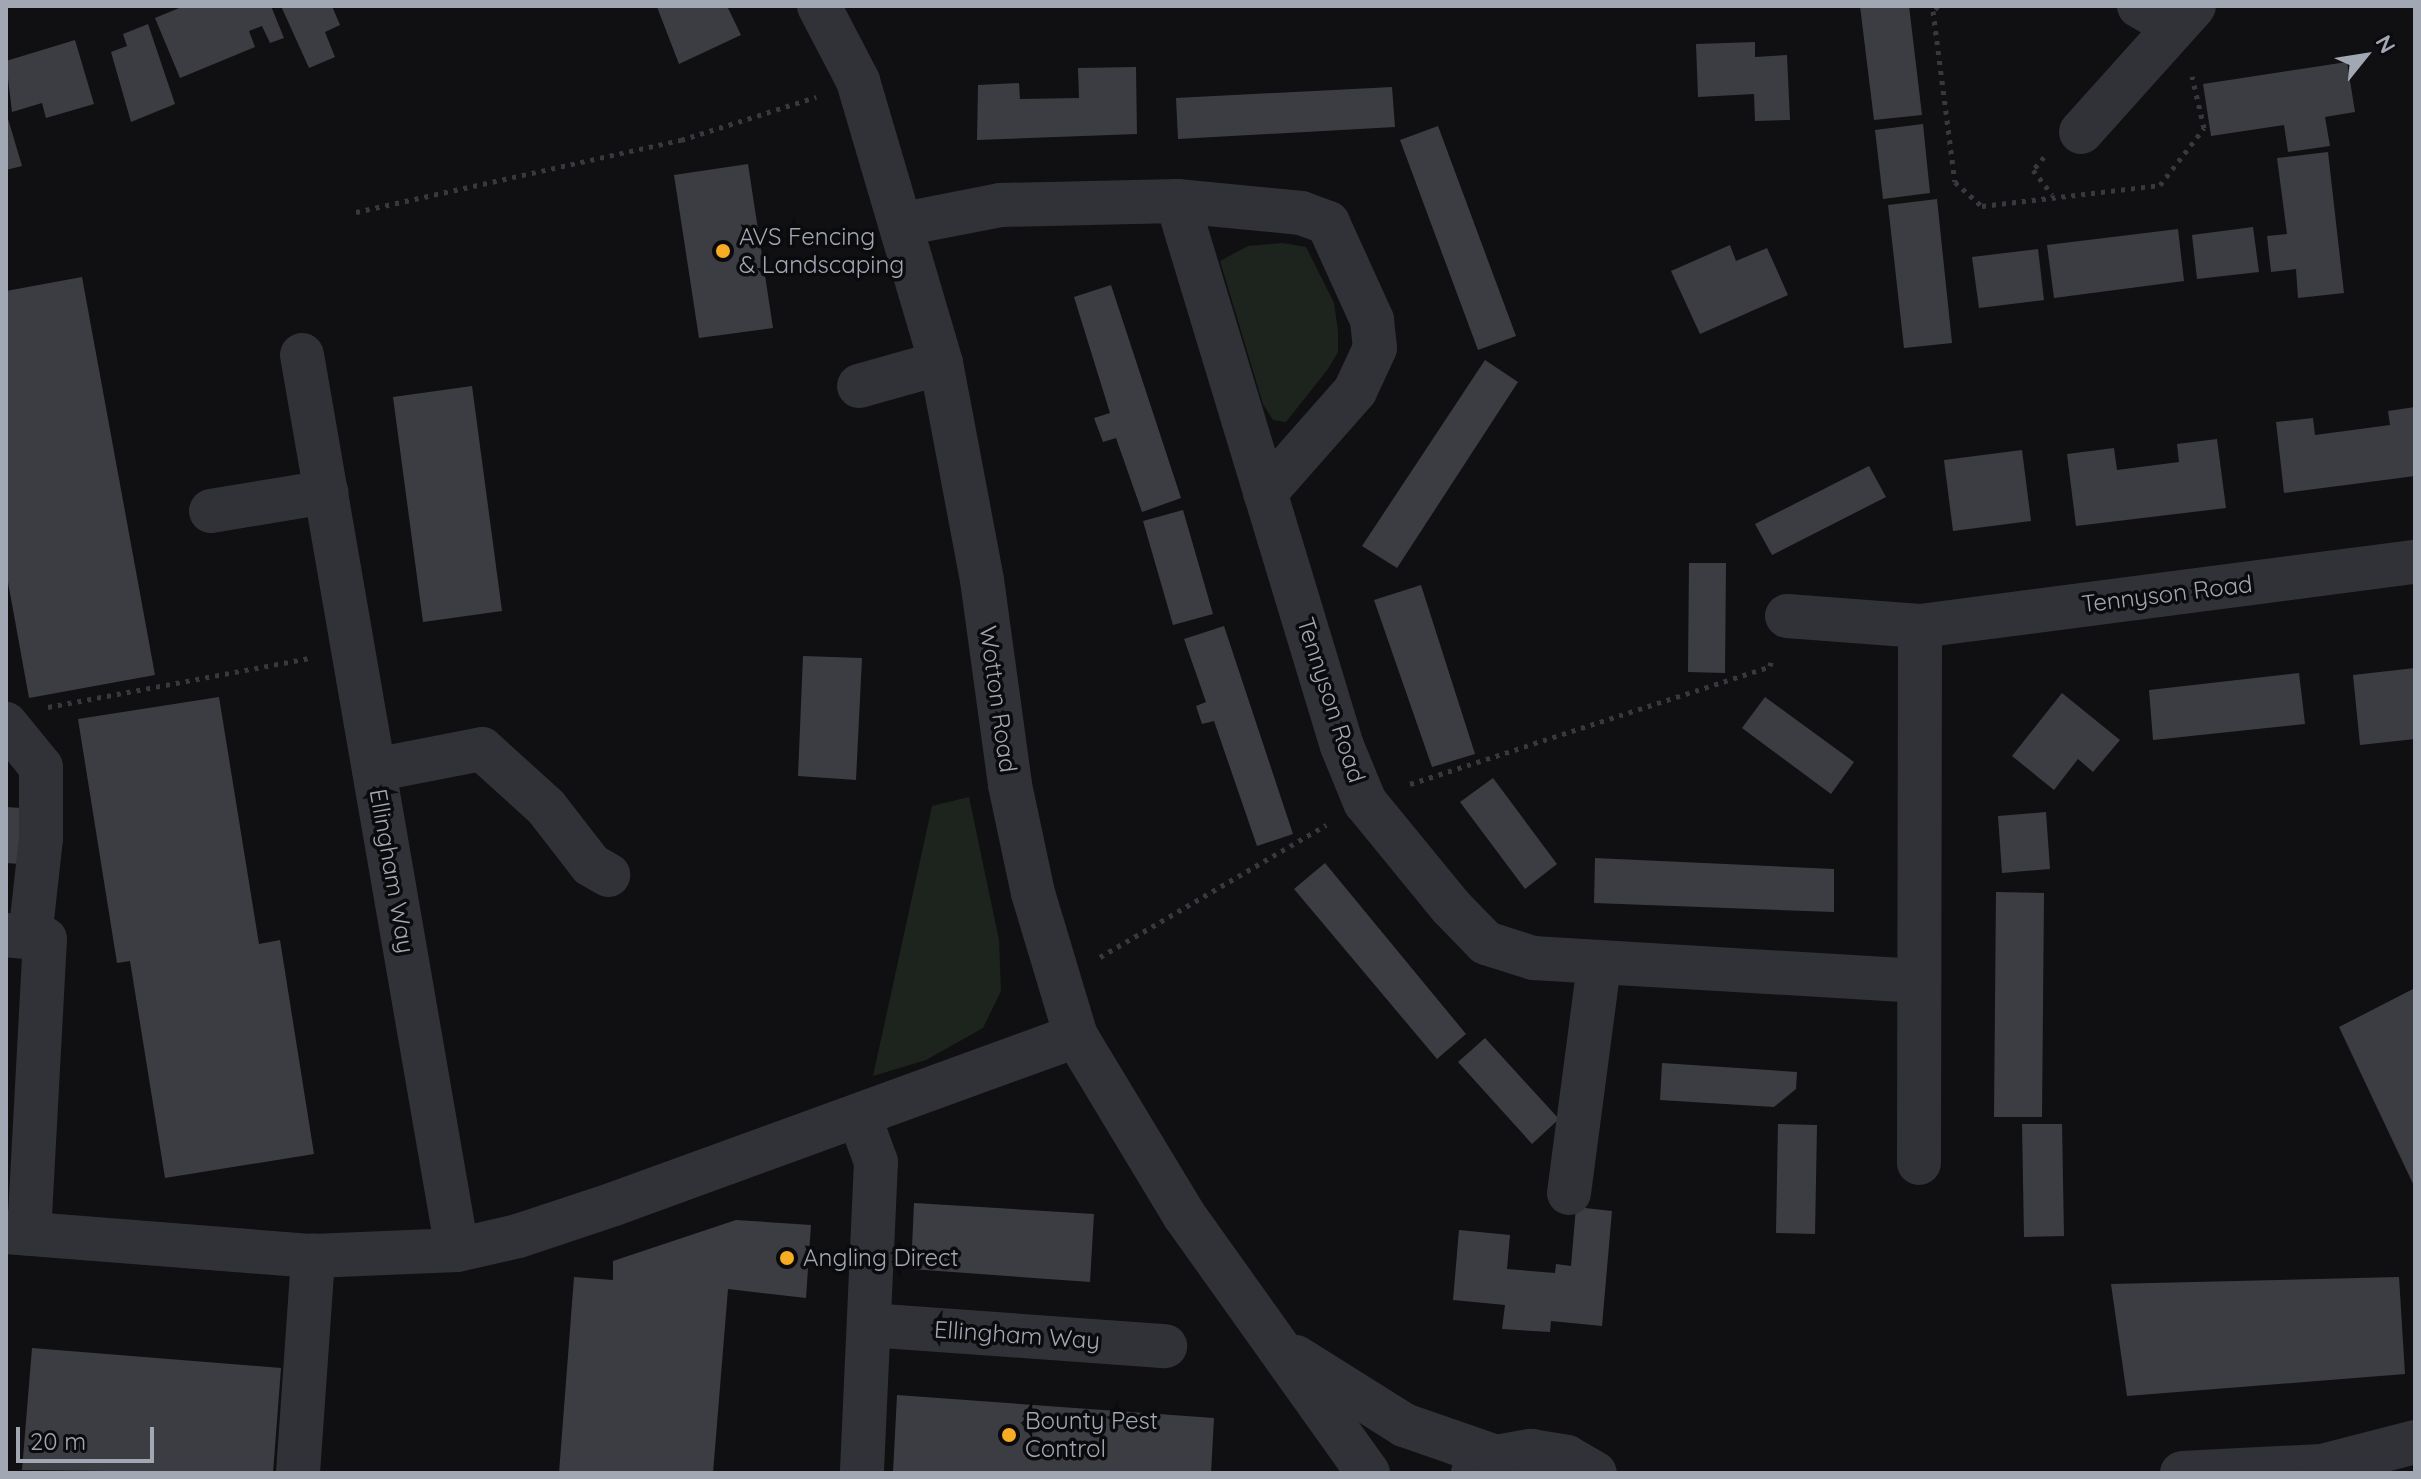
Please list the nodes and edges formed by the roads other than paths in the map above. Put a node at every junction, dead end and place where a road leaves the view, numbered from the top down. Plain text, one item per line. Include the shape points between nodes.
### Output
1 (819, 6) edge
2 (2169, 13) edge
3 (2081, 132) dead end
4 (1177, 201) junction
5 (903, 224) junction
6 (302, 355) dead end
7 (941, 363) junction
8 (859, 386) dead end
9 (326, 492) junction
10 (1265, 493) junction
11 (211, 511) dead end
12 (2415, 562) edge
13 (1787, 616) road end
14 (1920, 626) junction
15 (7, 724) edge
16 (374, 770) junction
17 (608, 875) dead end
18 (18, 936) edge
19 (1599, 964) junction
20 (1919, 981) junction
21 (1076, 1036) junction
22 (859, 1116) junction
23 (1919, 1163) dead end
24 (1569, 1193) dead end
25 (17, 1233) edge
26 (457, 1250) junction
27 (313, 1256) junction
28 (869, 1325) junction
29 (1165, 1346) dead end
30 (1281, 1347) junction
31 (2415, 1442) edge
32 (1485, 1465) edge
33 (298, 1473) edge
34 (862, 1473) edge
35 (1368, 1473) edge
36 (1595, 1473) edge
37 (2182, 1473) edge

1 - 5 street, Wotton Road via 858,81
2 - 3 street
4 - 5 street via 1001,205
4 - 10 street, Tennyson Road
4 - 10 street via 1301,213 1328,223 1372,320 1375,348 1355,391
5 - 7 street, Wotton Road
6 - 9 street, Ellingham Way
7 - 8 street
7 - 21 street, Wotton Road via 982,580 1010,785 1033,893
9 - 11 street
9 - 16 street, Ellingham Way
10 - 19 street, Tennyson Road via 1342,746 1365,802 1486,943 1533,958
12 - 14 street, Tennyson Road
13 - 14 street, Tennyson Road
14 - 20 street
15 - 18 street via 41,767 41,838
16 - 17 street via 482,749 546,807 591,865
16 - 26 street, Ellingham Way
18 - 25 street via 45,939
19 - 20 street, Tennyson Road
19 - 24 street
20 - 23 street
21 - 22 street
21 - 30 street, Wotton Road via 1184,1215
22 - 26 street via 532,1232
22 - 28 street via 876,1162
25 - 27 street
26 - 27 street
27 - 33 street
28 - 29 street, Ellingham Way
28 - 34 street
30 - 32 street, Wotton Road via 1404,1425
30 - 35 street, Wotton Road
31 - 37 street via 2322,1466
32 - 36 street, Wotton Road via 1531,1451 1567,1457

